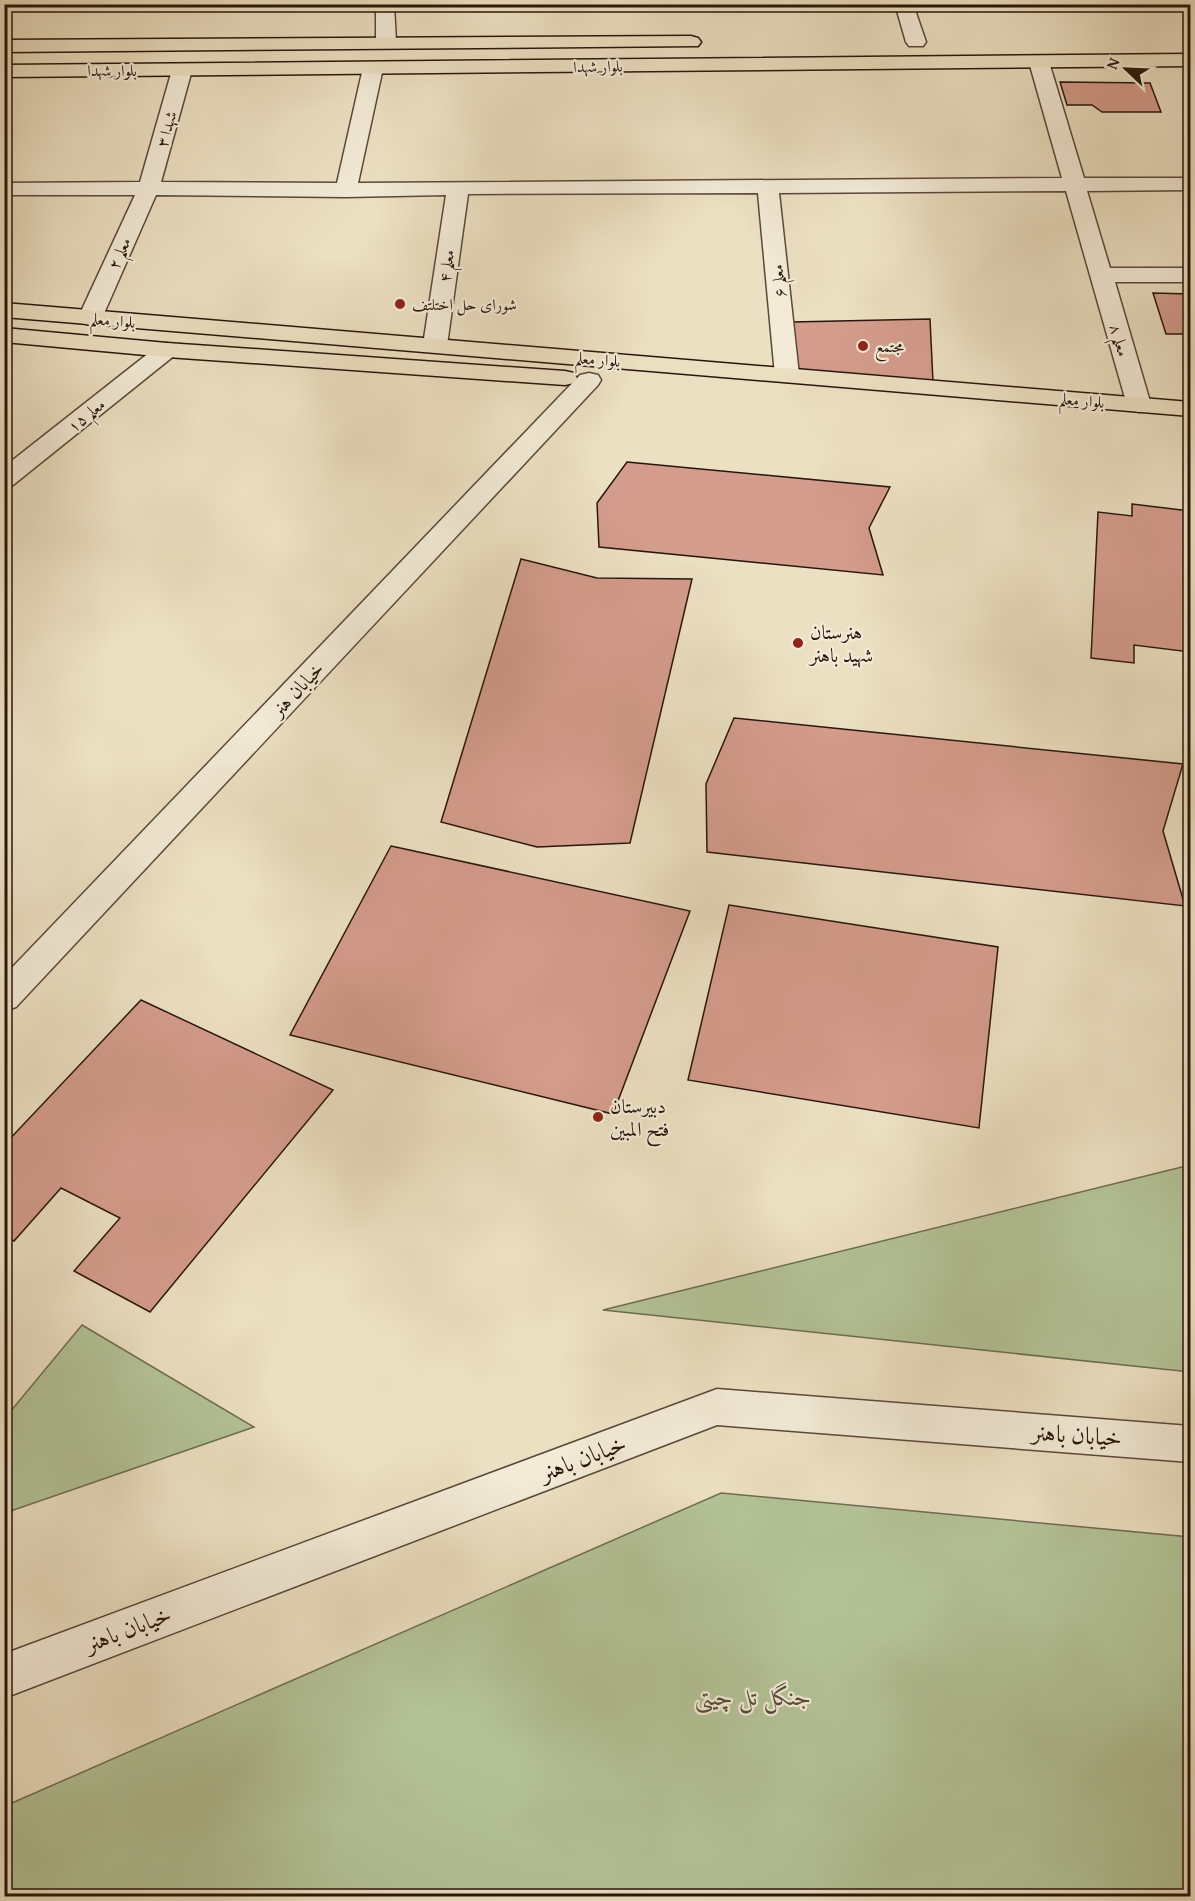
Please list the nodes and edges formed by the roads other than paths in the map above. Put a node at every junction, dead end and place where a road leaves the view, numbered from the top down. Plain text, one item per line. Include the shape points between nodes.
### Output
1 (385, 4) edge
2 (904, 4) edge
3 (386, 42) junction
4 (704, 42) dead end
5 (892, 42) dead end
6 (916, 42) junction
7 (940, 42) dead end
8 (4, 46) edge
9 (1191, 60) edge
10 (1039, 62) junction
11 (373, 68) junction
12 (182, 70) junction
13 (4, 71) edge
14 (1191, 184) edge
15 (1074, 185) junction
16 (768, 186) junction
17 (148, 187) junction
18 (458, 188) junction
19 (4, 189) edge
20 (346, 191) junction
21 (1101, 275) junction
22 (1191, 276) edge
23 (4, 310) edge
24 (90, 318) junction
25 (4, 335) edge
26 (435, 345) junction
27 (167, 350) junction
28 (787, 375) junction
29 (589, 380) junction
30 (1138, 405) junction
31 (1191, 409) edge
32 (1155, 429) dead end
33 (4, 480) edge
34 (4, 998) edge
35 (1191, 1444) edge
36 (4, 1676) edge

1 - 3 street
2 - 6 street
3 - 4 main road, بلوار شهدا
3 - 8 main road, بلوار شهدا
5 - 6 main road
6 - 7 main road
9 - 10 main road, بلوار شهدا
10 - 11 main road, بلوار شهدا
10 - 15 street, معلم ۸
11 - 12 main road, بلوار شهدا
11 - 20 street
12 - 13 main road, بلوار شهدا
12 - 17 street, شهدا ۳
14 - 15 street
15 - 16 street
15 - 21 street, معلم ۸
16 - 18 street
16 - 28 street, معلم ۶
17 - 19 street
17 - 20 street
17 - 24 street, معلم ۲
18 - 20 street
18 - 26 street, معلم ۴
21 - 22 street
21 - 30 street, معلم ۸
23 - 24 main road, بلوار معلم
24 - 26 main road, بلوار معلم
25 - 27 main road, بلوار معلم
26 - 28 main road, بلوار معلم
27 - 29 main road, بلوار معلم
27 - 33 street, معلم ۱۵
28 - 30 main road, بلوار معلم
29 - 32 main road, بلوار معلم
29 - 34 street, خیابان هنر
30 - 31 main road, بلوار معلم
35 - 36 street, خیابان باهنر via 717,1407

